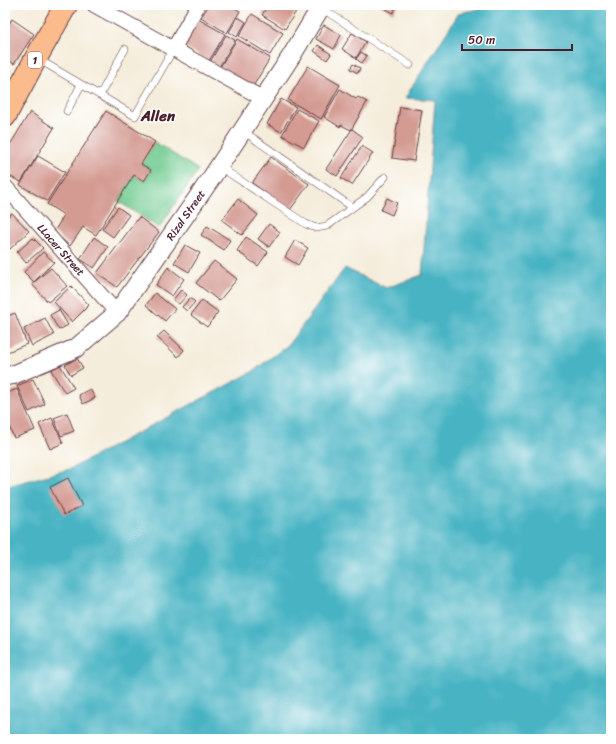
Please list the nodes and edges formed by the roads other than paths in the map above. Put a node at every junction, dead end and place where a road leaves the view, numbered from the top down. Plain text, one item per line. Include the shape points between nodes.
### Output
1 (66, 5) edge
2 (94, 5) edge
3 (198, 5) edge
4 (320, 6) edge
5 (174, 48) junction
6 (125, 49) dead end
7 (36, 58) junction
8 (410, 65) dead end
9 (81, 85) junction
10 (100, 96) junction
11 (264, 99) junction
12 (67, 112) dead end
13 (5, 116) edge
14 (243, 131) junction
15 (220, 166) junction
16 (385, 177) dead end
17 (5, 186) edge
18 (352, 207) junction
19 (118, 313) junction
20 (5, 376) edge

1 - 7 highway, 1
2 - 5 street
3 - 5 street
4 - 8 lane
4 - 11 street, Rizal Street
5 - 10 lane via 135,116
5 - 11 street
6 - 10 lane
7 - 9 lane
7 - 13 highway, 1
9 - 10 lane
9 - 12 lane
11 - 14 street, Rizal Street
14 - 15 street, Rizal Street
14 - 18 lane
15 - 18 lane via 306,224 316,228 328,226
15 - 19 street, Rizal Street
16 - 18 lane via 367,197
17 - 19 street, LLacer Street
19 - 20 street, Rizal Street via 76,348 13,375

